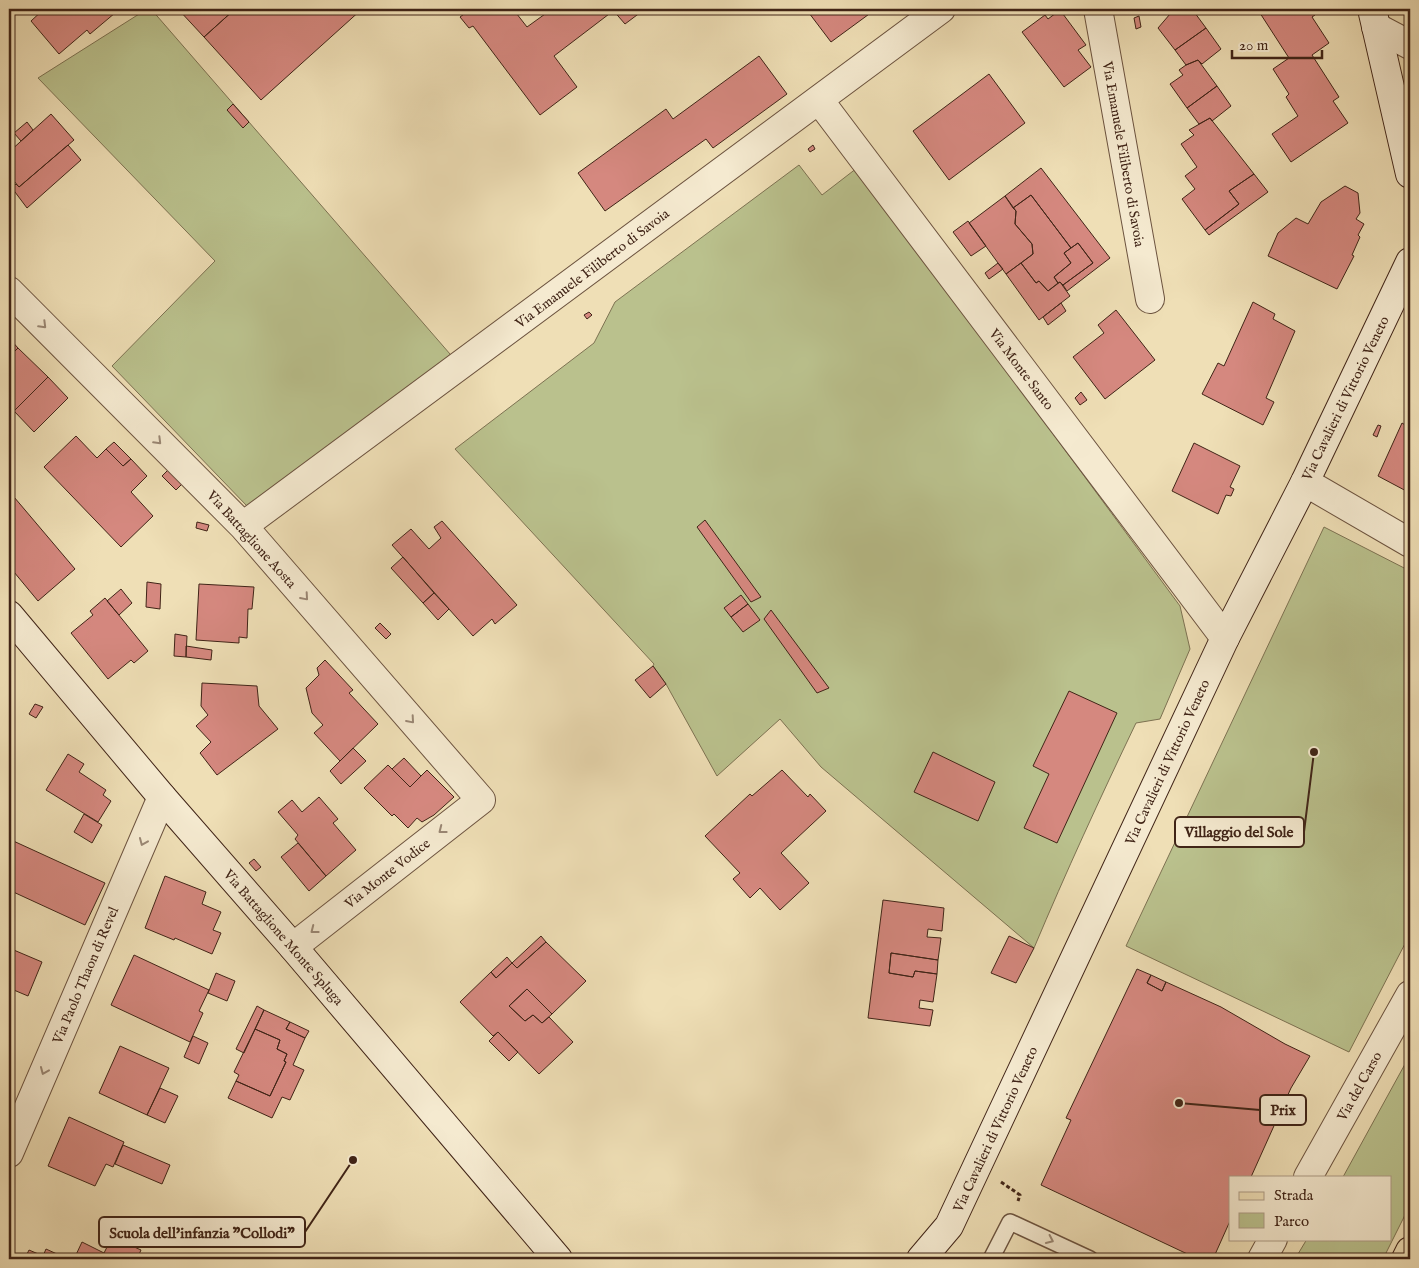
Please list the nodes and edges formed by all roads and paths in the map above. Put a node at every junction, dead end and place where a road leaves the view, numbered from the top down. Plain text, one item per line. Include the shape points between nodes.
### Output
1 (941, 9) edge
2 (1098, 9) edge
3 (1374, 18) edge
4 (1410, 46) edge
5 (819, 100) junction
6 (1410, 174) edge
7 (1410, 262) edge
8 (9, 291) edge
9 (1150, 299) dead end
10 (1305, 482) junction
11 (243, 526) junction
12 (1410, 543) edge
13 (9, 615) edge
14 (1226, 638) junction
15 (162, 797) junction
16 (481, 800) joint
17 (293, 947) junction
18 (1410, 995) edge
19 (9, 1153) edge
20 (976, 1170) junction
21 (1309, 1176) edge
22 (1010, 1222) junction
23 (1272, 1240) edge
24 (1410, 1250) edge
25 (558, 1259) edge
26 (921, 1259) edge
27 (991, 1259) edge
28 (1090, 1259) edge
29 (1262, 1259) edge
30 (1406, 1259) edge

1 - 5 street, Via Emanuele Filiberto di Savoia
2 - 9 street, Via Emanuele Filiberto di Savoia
3 - 4 street
3 - 6 street
5 - 11 street, Via Emanuele Filiberto di Savoia
5 - 14 street, Via Monte Santo
7 - 10 street, Via Cavalieri di Vittorio Veneto
8 -> 11 street, Via Battaglione Aosta
10 - 12 street
10 - 14 street, Via Cavalieri di Vittorio Veneto
11 -> 16 street, Via Battaglione Aosta
13 - 15 street, Via Battaglione Monte Spluga
14 - 20 street, Via Cavalieri di Vittorio Veneto
15 - 17 street, Via Battaglione Monte Spluga
15 -> 19 street, Via Paolo Thaon di Revel
16 -> 17 street, Via Monte Vodice
17 - 25 street, Via Battaglione Monte Spluga
18 - 21 street, Via del Carso
20 - 22 path via 1020,1195
20 - 26 street, Via Cavalieri di Vittorio Veneto via 950,1226
22 - 27 lane
22 -> 28 lane
23 - 29 street
24 - 30 main road

